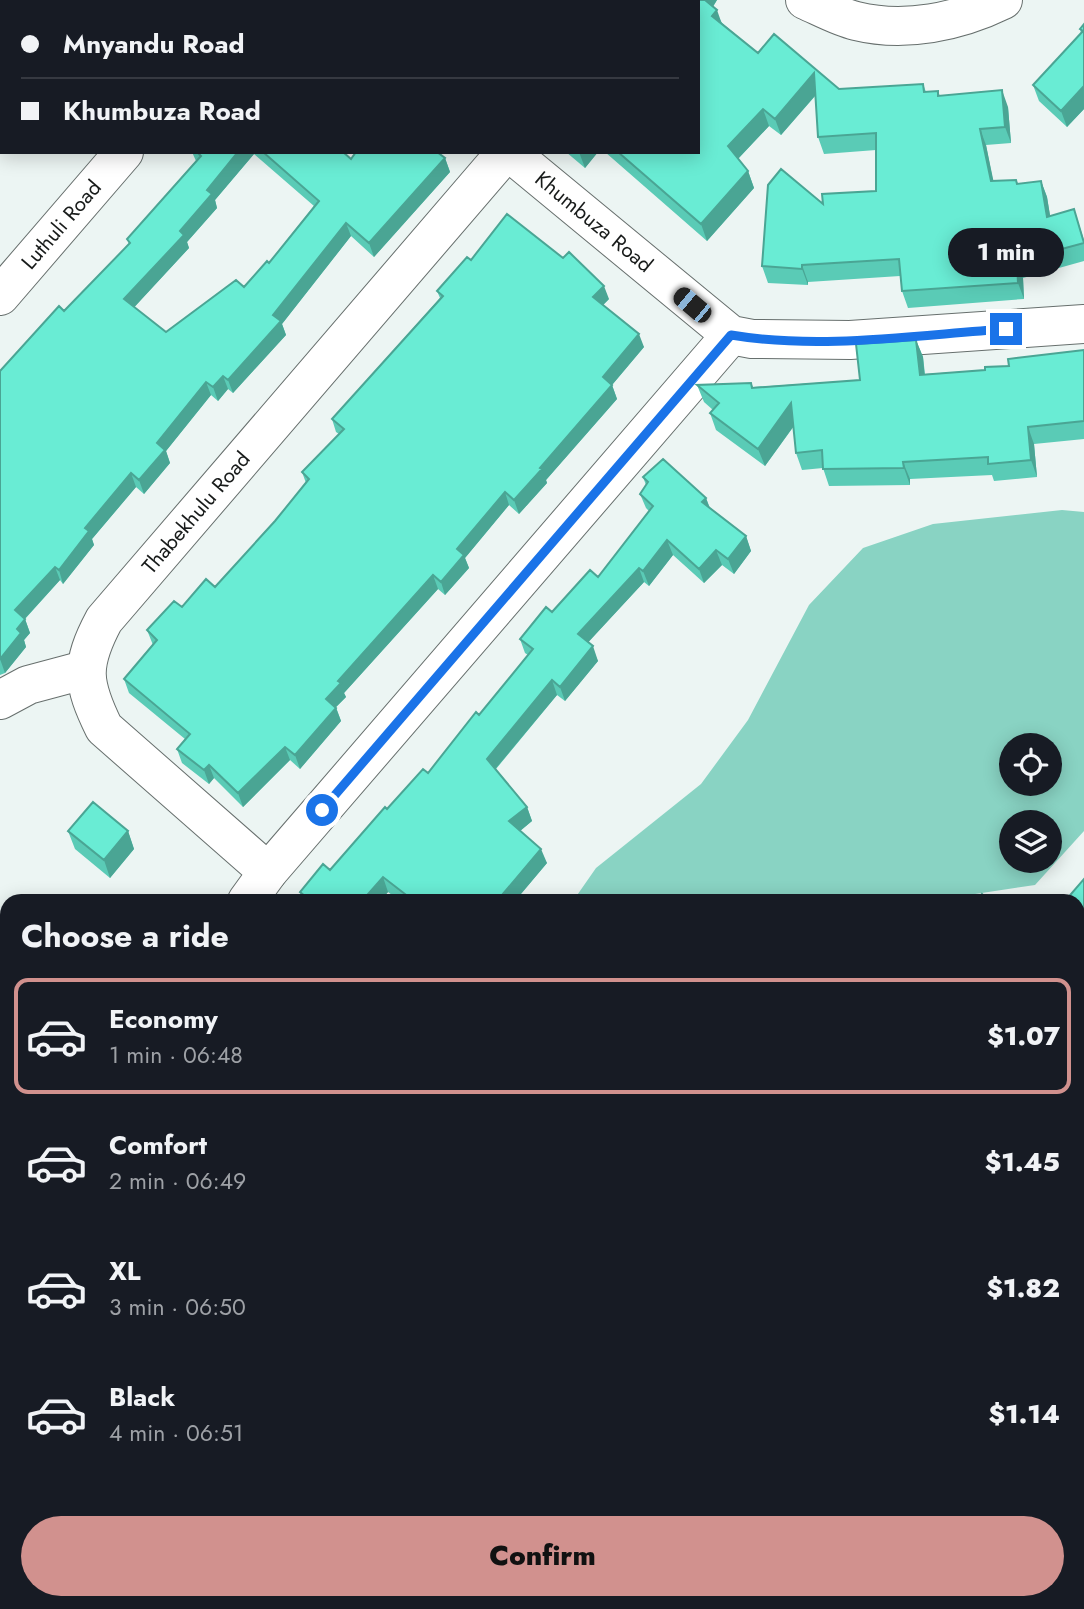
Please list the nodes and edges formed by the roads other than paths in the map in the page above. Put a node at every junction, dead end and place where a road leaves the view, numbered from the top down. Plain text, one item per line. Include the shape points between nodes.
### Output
1 (805, 0) edge
2 (1003, 0) edge
3 (122, 154) edge
4 (506, 154) edge
5 (510, 154) edge
6 (0, 296) edge
7 (1084, 324) edge
8 (731, 335) junction
9 (84, 670) junction
10 (0, 700) edge
11 (257, 887) edge

1 - 2 street via 853,20 888,26 966,16
3 - 6 street, Luthuli Road
4 - 9 street, Thabekhulu Road via 104,620 89,647
5 - 8 street, Khumbuza Road
7 - 8 street via 850,340
8 - 11 street
9 - 10 street via 28,685
9 - 11 street via 90,699 104,728

